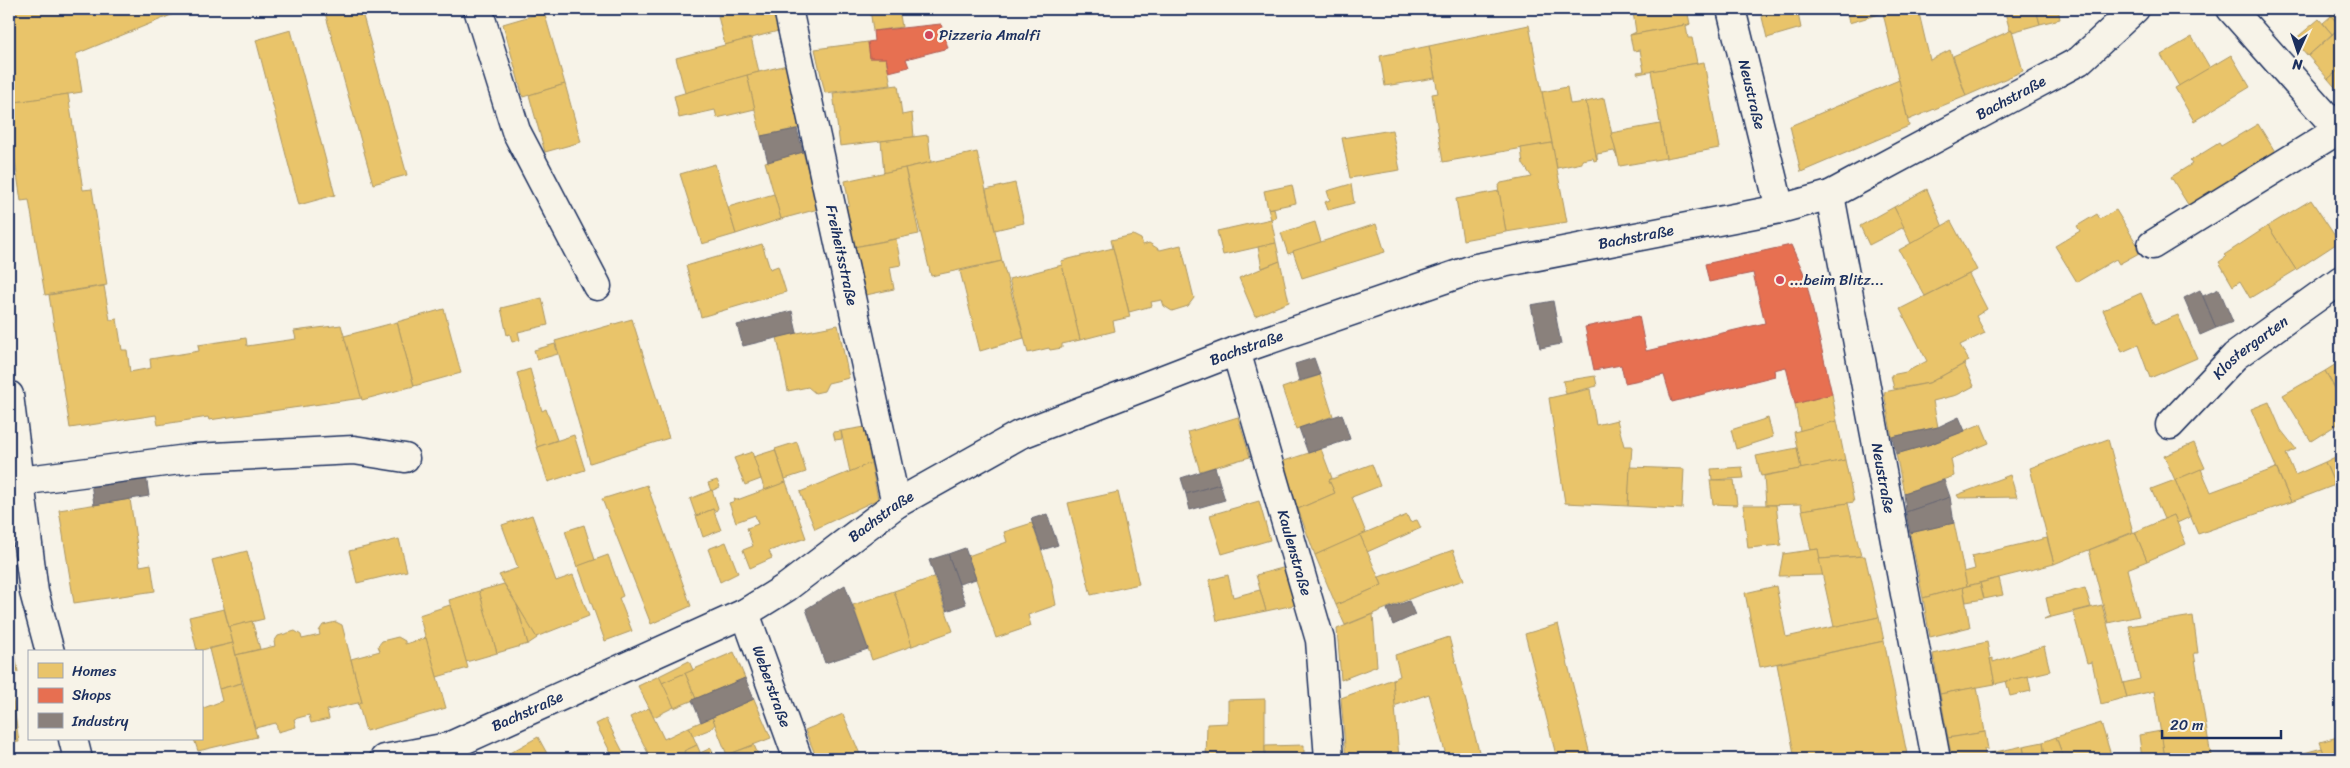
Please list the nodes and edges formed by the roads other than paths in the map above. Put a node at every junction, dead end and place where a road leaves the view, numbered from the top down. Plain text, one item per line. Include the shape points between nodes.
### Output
1 (478, 9) edge
2 (788, 9) edge
3 (1731, 9) edge
4 (2135, 9) edge
5 (2231, 9) edge
6 (2340, 132) edge
7 (1830, 195) junction
8 (1780, 209) junction
9 (2152, 245) dead end
10 (2341, 280) edge
11 (597, 286) dead end
12 (1236, 351) junction
13 (9, 395) edge
14 (2170, 425) dead end
15 (405, 458) dead end
16 (20, 481) junction
17 (896, 504) junction
18 (745, 613) junction
19 (49, 650) edge
20 (73, 740) edge
21 (78, 759) edge
22 (384, 759) edge
23 (798, 759) edge
24 (1329, 759) edge
25 (1936, 759) edge

1 - 11 street via 516,132
2 - 17 street, Freiheitsstraße
3 - 8 street, Neustraße
4 - 7 street, Bachstraße via 2079,61
5 - 6 street
6 - 9 street
7 - 8 street, Bachstraße
7 - 25 street, Neustraße
8 - 12 street, Bachstraße via 1476,268
10 - 14 street, Klostergarten via 2236,356
12 - 17 street, Bachstraße via 1019,436
12 - 24 street, Kaulenstraße via 1320,640
13 - 16 street
15 - 16 street via 354,450 195,458
16 - 19 street via 34,592
17 - 18 street, Bachstraße via 787,587
18 - 22 street, Bachstraße via 448,747
18 - 23 street, Weberstraße
20 - 21 street

